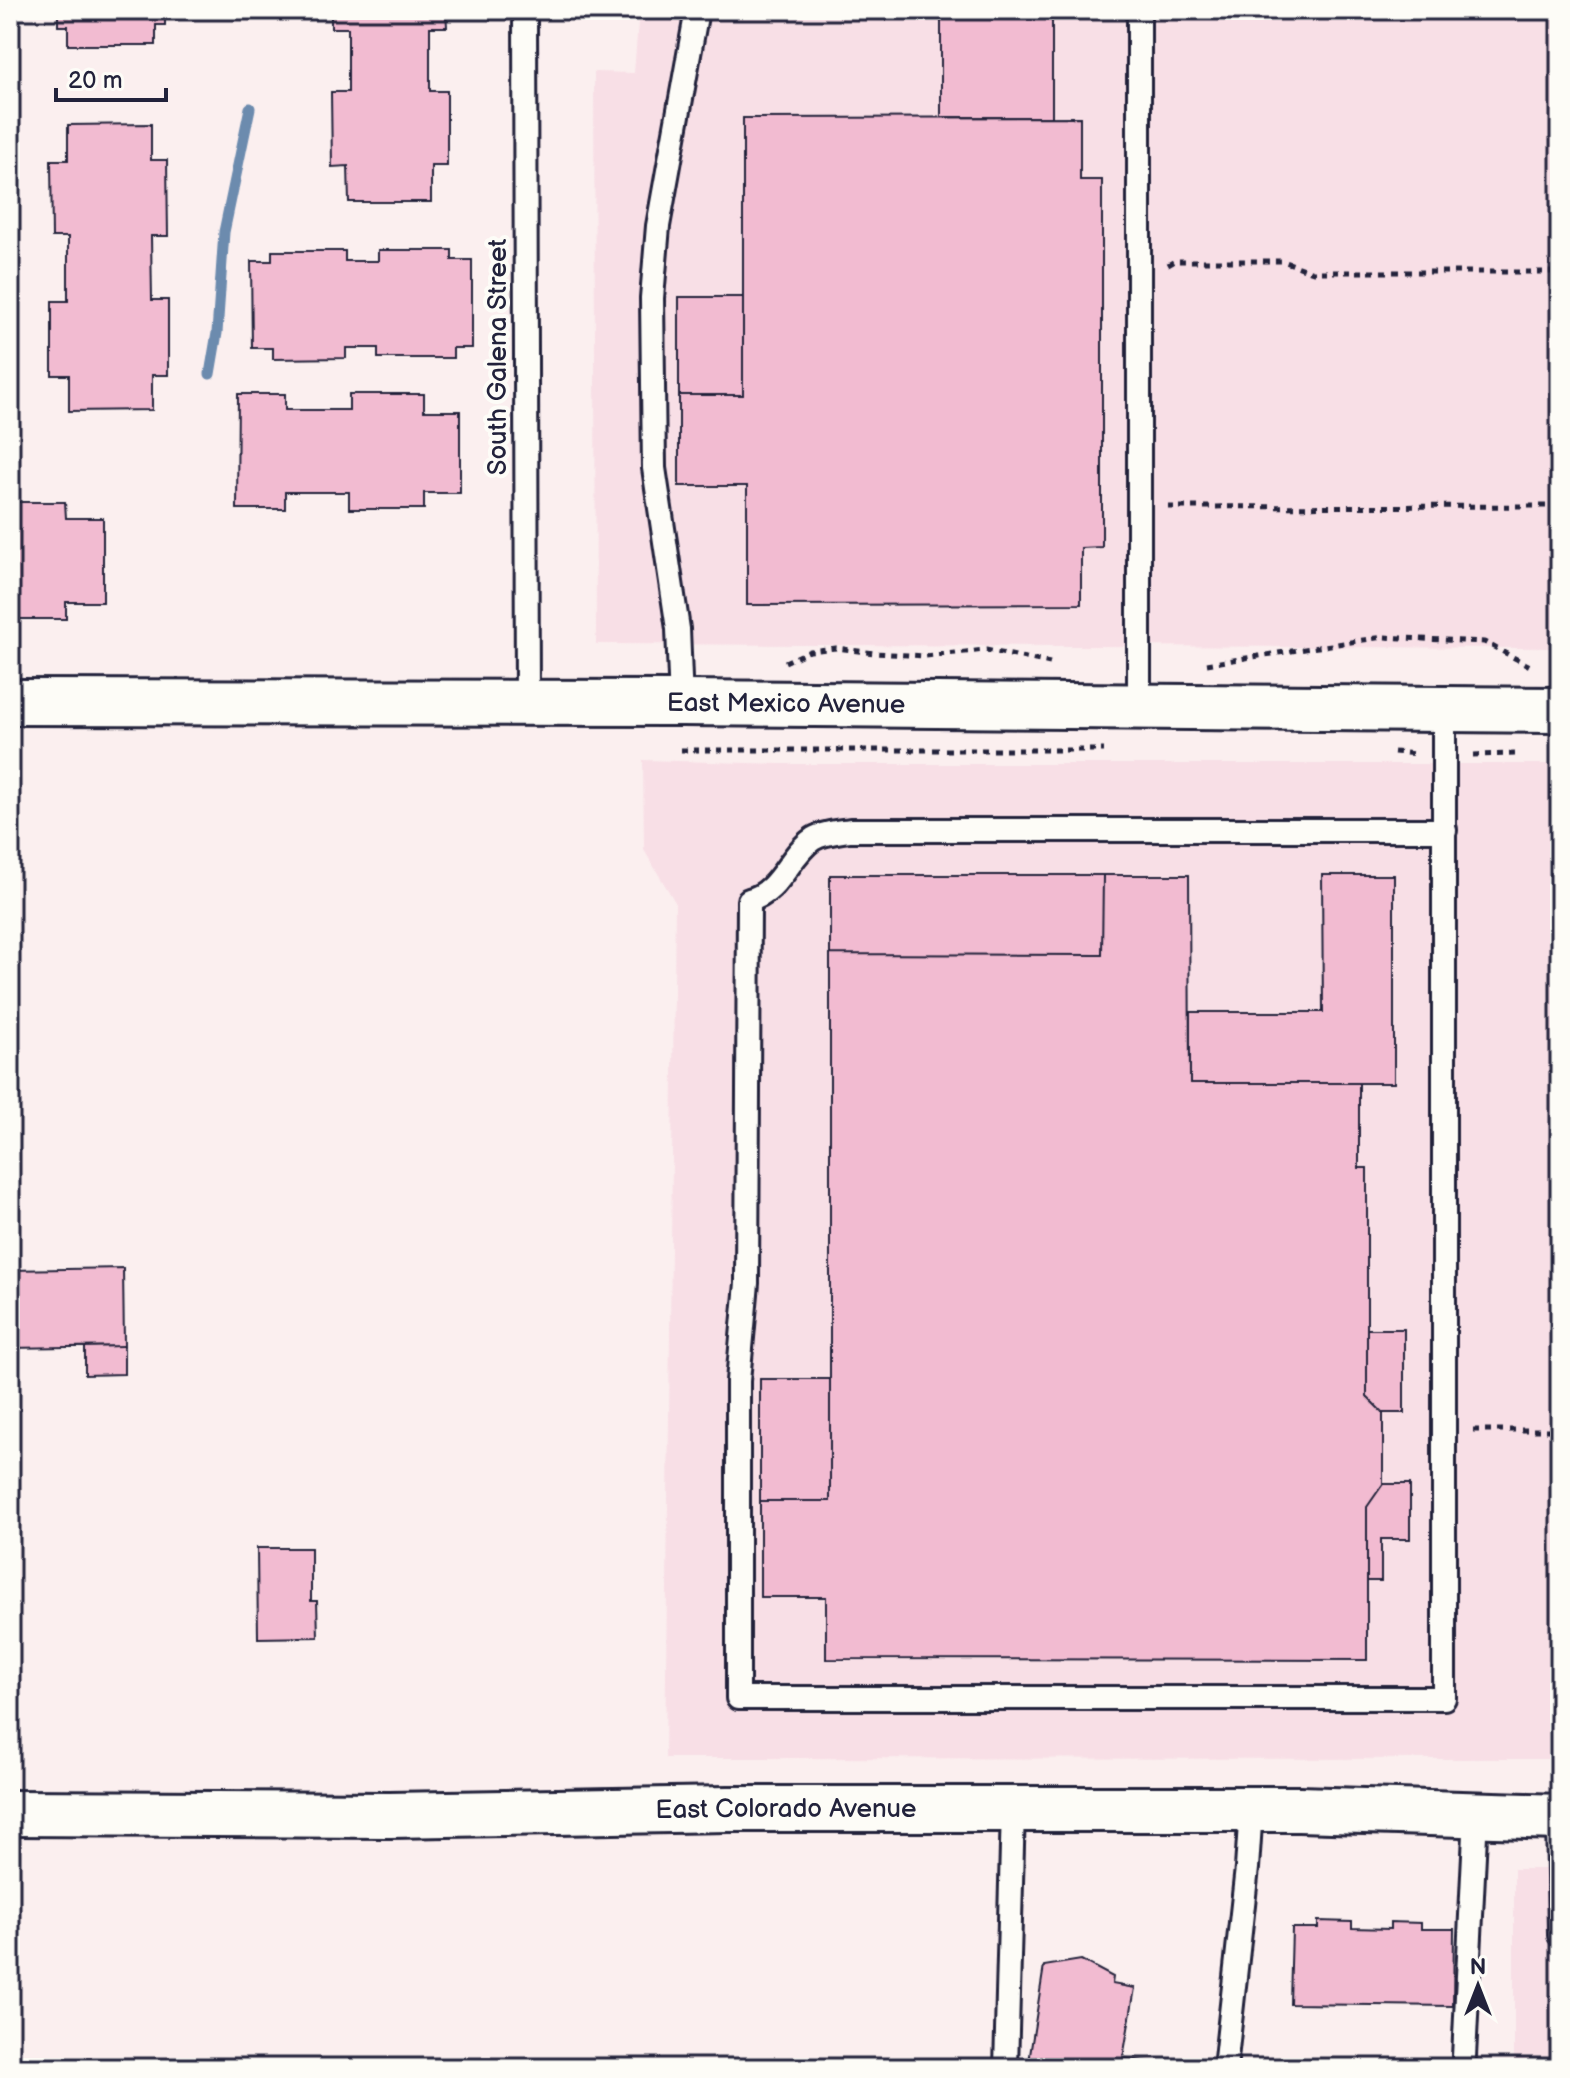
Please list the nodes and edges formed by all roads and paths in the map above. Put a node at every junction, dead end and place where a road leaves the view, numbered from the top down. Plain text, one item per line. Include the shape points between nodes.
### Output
1 (525, 10) edge
2 (697, 10) edge
3 (1139, 10) edge
4 (1560, 272) edge
5 (1139, 281) junction
6 (1560, 506) edge
7 (1139, 507) junction
8 (10, 702) edge
9 (681, 703) junction
10 (527, 704) junction
11 (1139, 707) junction
12 (1444, 710) junction
13 (1560, 710) edge
14 (681, 750) dead end
15 (1108, 750) dead end
16 (1381, 751) dead end
17 (1529, 754) dead end
18 (1444, 756) junction
19 (1445, 830) junction
20 (1444, 1430) junction
21 (1560, 1430) edge
22 (1013, 1809) junction
23 (1251, 1809) junction
24 (10, 1813) edge
25 (1476, 1814) junction
26 (1559, 1817) edge
27 (1560, 1935) edge
28 (1464, 2057) dead end
29 (1006, 2068) edge
30 (1225, 2068) edge

1 - 10 lane, South Galena Street
2 - 9 lane via 658,226 652,298 654,468 676,610
3 - 5 lane
4 - 5 path via 1313,272 1283,261 1175,261
5 - 7 lane
6 - 7 path
7 - 11 lane
8 - 10 street, East Mexico Avenue
9 - 10 street, East Mexico Avenue
9 - 11 street, East Mexico Avenue
11 - 12 street, East Mexico Avenue
12 - 13 street, East Mexico Avenue
12 - 18 lane
14 - 15 path
16 - 18 path
17 - 18 path
18 - 19 lane
19 - 20 lane
19 - 20 lane via 850,830 816,837 767,892 749,900 747,1283 738,1381 738,1698 1444,1698
20 - 21 path
22 - 23 street, East Colorado Avenue
22 - 24 street, East Colorado Avenue
22 - 29 lane
23 - 25 street, East Colorado Avenue
23 - 30 lane
25 - 26 street, East Colorado Avenue
25 - 28 lane
26 - 27 lane

